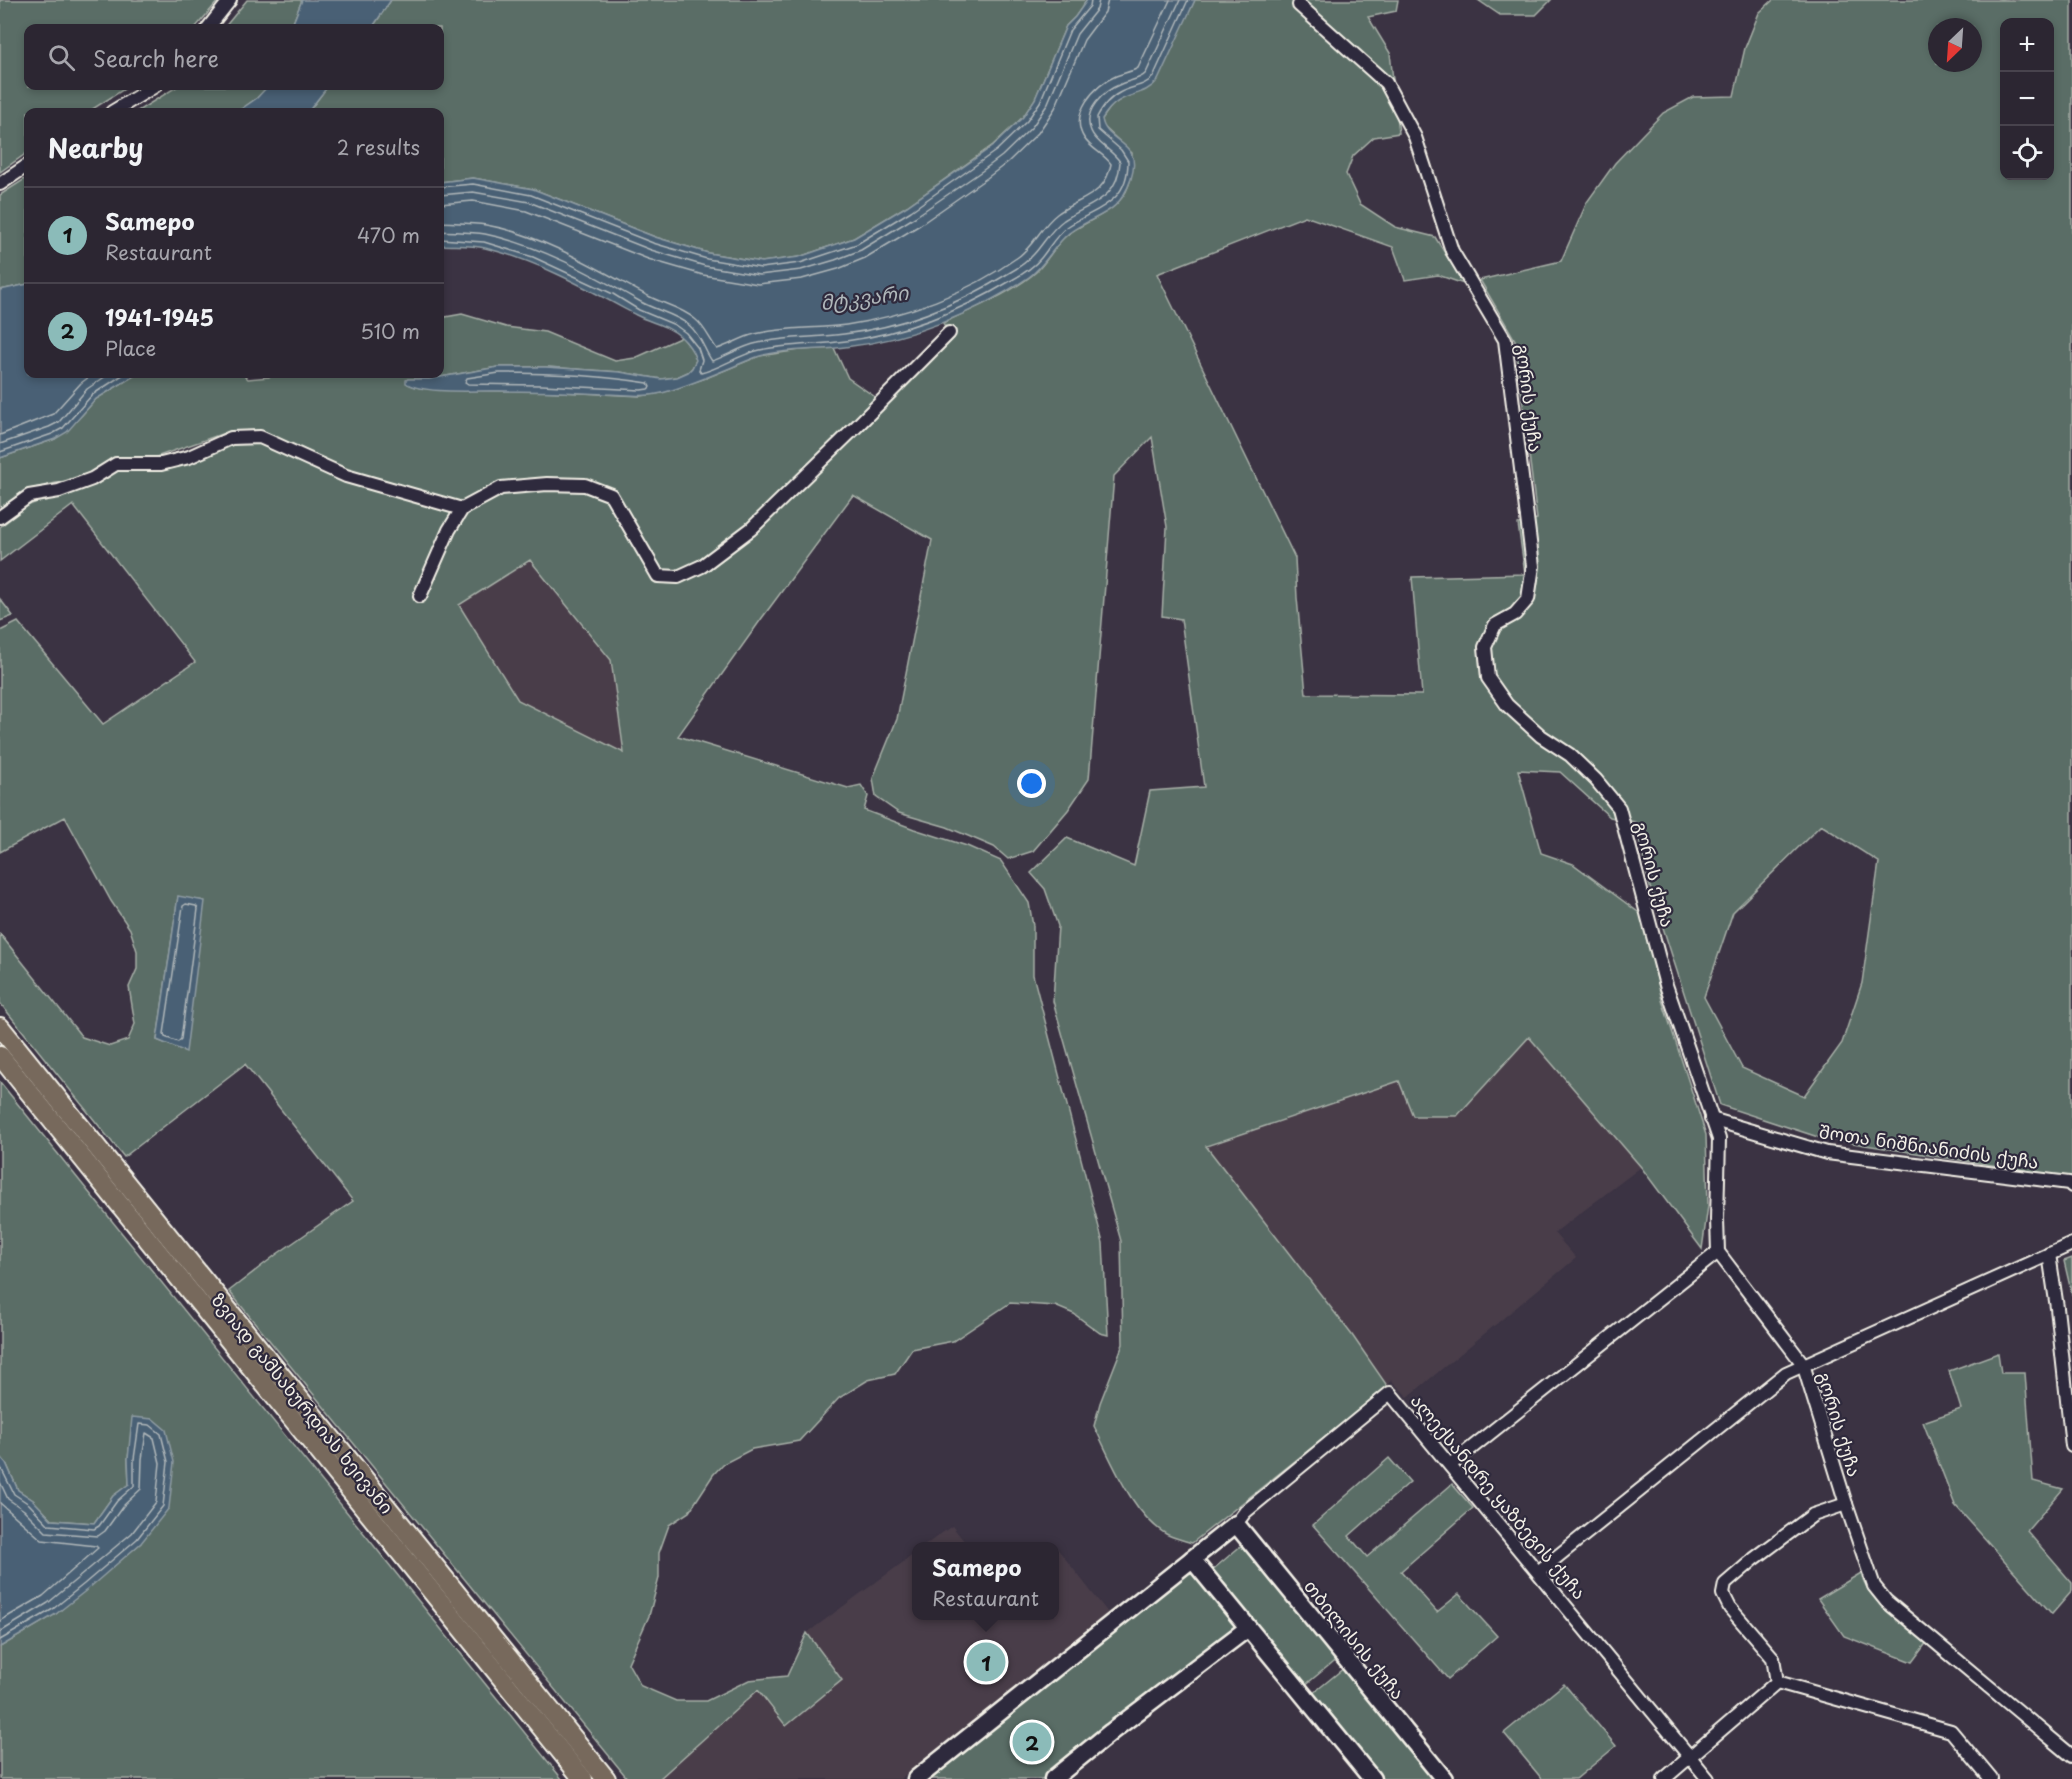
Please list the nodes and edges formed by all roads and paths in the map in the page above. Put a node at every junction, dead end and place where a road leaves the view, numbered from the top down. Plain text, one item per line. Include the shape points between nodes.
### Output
1 (230, 0) edge
2 (1299, 5) dead end
3 (211, 24) edge
4 (148, 90) edge
5 (119, 108) edge
6 (24, 168) edge
7 (0, 184) edge
8 (949, 333) dead end
9 (462, 509) junction
10 (0, 517) edge
11 (420, 596) dead end
12 (0, 1027) edge
13 (0, 1056) edge
14 (1711, 1119) junction
15 (2072, 1186) edge
16 (2072, 1244) edge
17 (1718, 1252) junction
18 (2049, 1254) junction
19 (1803, 1364) junction
20 (283, 1392) junction
21 (322, 1441) junction
22 (2072, 1446) edge
23 (1450, 1465) junction
24 (1846, 1504) junction
25 (1236, 1524) junction
26 (1192, 1559) junction
27 (1538, 1572) junction
28 (1248, 1628) junction
29 (1777, 1682) junction
30 (2072, 1756) edge
31 (1690, 1757) junction
32 (583, 1779) edge
33 (606, 1779) edge
34 (916, 1779) edge
35 (1053, 1779) edge
36 (1372, 1779) edge
37 (1444, 1779) edge
38 (1664, 1779) edge
39 (1708, 1779) edge
40 (1991, 1779) edge

1 - 3 street
2 - 14 street, გორის ქუჩა via 1386,83 1415,137 1452,251 1505,340 1533,566 1528,599 1515,615 1495,625 1485,647 1488,678 1507,705 1570,755 1619,808 1666,985
4 - 5 street
6 - 7 street
8 - 9 street via 751,529 702,566 678,577 658,576 611,495 585,485 501,488
9 - 10 street via 346,476 260,436 231,438 189,457 161,464 116,464 92,479 29,496
9 - 11 street
12 - 20 main road, ზვიად გამსახურდიას ხეივანი
13 - 20 main road, ზვიად გამსახურდიას ხეივანი
14 - 15 street, შოთა ნიშნიანიძის ქუჩა via 1827,1153
14 - 17 street, გორის ქუჩა via 1719,1139
16 - 18 street
17 - 19 street, გორის ქუჩა
17 - 23 street
18 - 19 street
18 - 22 street
19 - 24 street, გორის ქუჩა
19 - 27 street via 1786,1373
20 - 21 main road, ზვიად გამსახურდიას ხეივანი
21 - 32 main road, ზვიად გამსახურდიას ხეივანი
21 - 33 main road, ზვიად გამსახურდიას ხეივანი
23 - 25 street, ალექსანდრე ყაზბეგის ქუჩა via 1390,1393 1245,1512
23 - 27 street, ალექსანდრე ყაზბეგის ქუჩა
24 - 29 street via 1813,1515 1725,1584 1723,1594 1730,1608 1773,1658
24 - 30 street, გორის ქუჩა via 1874,1586 1886,1601
25 - 26 main road
25 - 37 main road, თბილისის ქუჩა
26 - 28 main road
26 - 34 main road
27 - 31 street, ალექსანდრე ყაზბეგის ქუჩა
28 - 35 main road
28 - 36 main road
29 - 31 street
29 - 40 street via 1951,1731
31 - 38 street
31 - 39 street, ალექსანდრე ყაზბეგის ქუჩა

